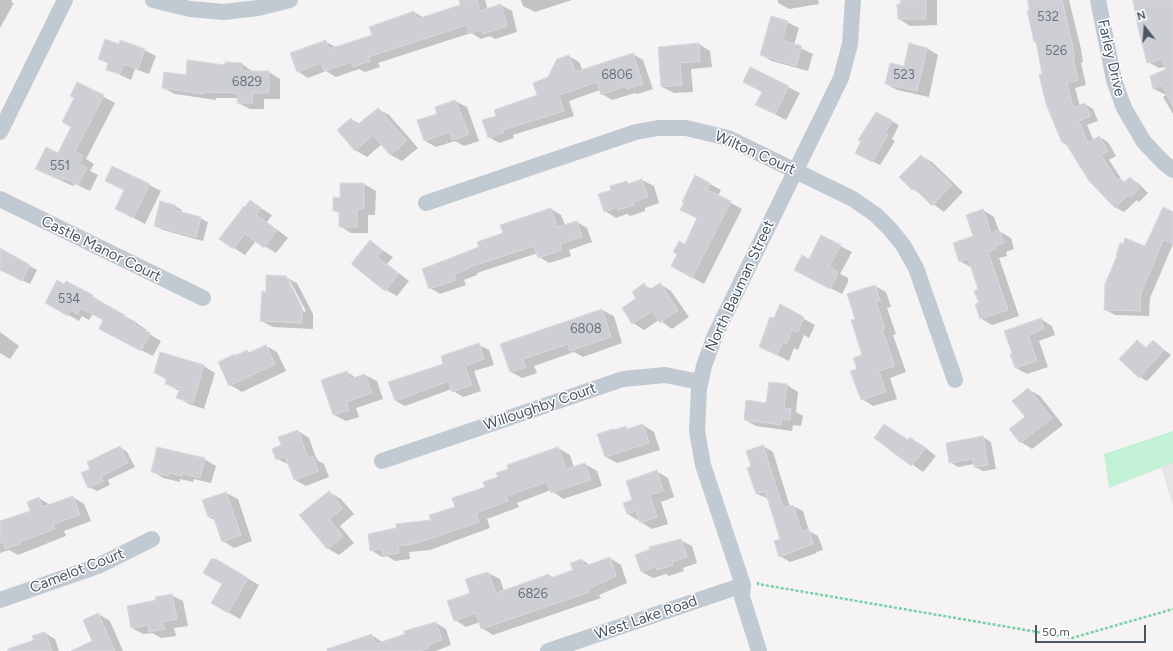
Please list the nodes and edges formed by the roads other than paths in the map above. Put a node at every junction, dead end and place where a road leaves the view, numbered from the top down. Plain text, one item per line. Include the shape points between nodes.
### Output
1 (65, 0) edge
2 (153, 0) edge
3 (290, 0) edge
4 (853, 0) edge
5 (1098, 0) edge
6 (0, 132) edge
7 (1173, 170) edge
8 (796, 171) junction
9 (0, 199) edge
10 (426, 203) dead end
11 (203, 298) dead end
12 (955, 380) dead end
13 (700, 382) junction
14 (382, 461) dead end
15 (152, 539) dead end
16 (750, 582) junction
17 (0, 600) edge
18 (548, 651) edge
19 (759, 651) edge

1 - 6 street
2 - 3 street via 190,9 224,12 258,8
4 - 8 street, North Bauman Street via 850,44 841,78
5 - 7 street, Farley Drive via 1121,102 1144,142
8 - 10 street, Wilton Court via 734,140 686,128 658,128 623,136
8 - 12 street, Wilton Court via 870,210 903,244 916,268
8 - 13 street, North Bauman Street via 715,335
9 - 11 street, Castle Manor Court
13 - 14 street, Willoughby Court via 665,375 623,379
13 - 16 street, North Bauman Street via 697,431 703,465
15 - 17 street, Camelot Court via 98,566
16 - 18 street, West Lake Road
16 - 19 street, North Bauman Street via 742,597

